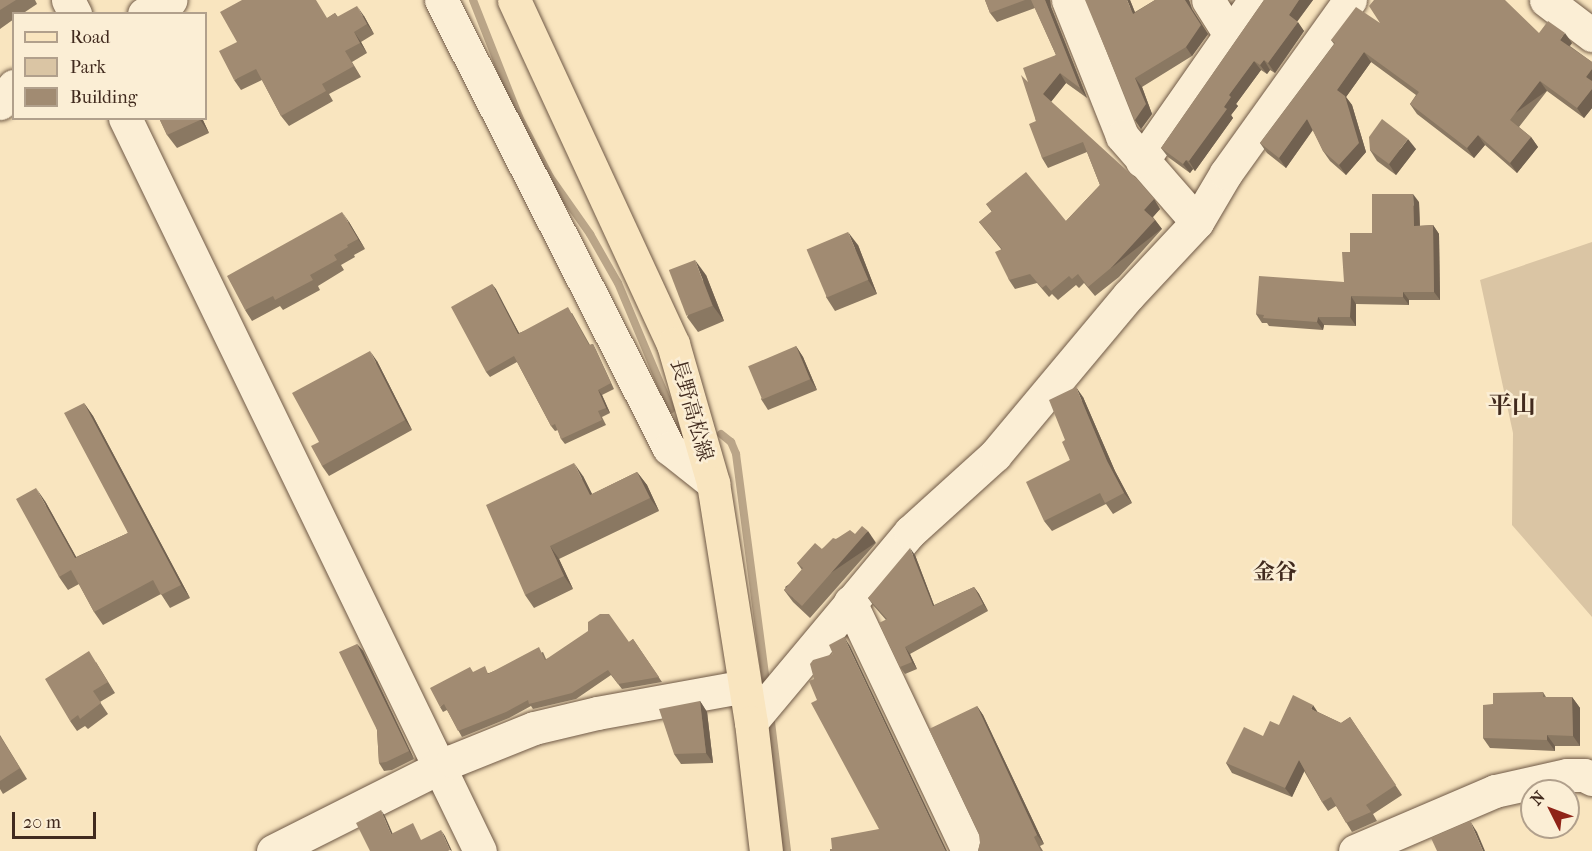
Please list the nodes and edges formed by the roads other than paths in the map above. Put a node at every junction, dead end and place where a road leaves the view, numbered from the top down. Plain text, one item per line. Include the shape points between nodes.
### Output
1 (170, 0) edge
2 (441, 0) edge
3 (514, 0) edge
4 (1068, 0) edge
5 (1208, 0) edge
6 (1255, 0) edge
7 (1350, 0) edge
8 (1546, 0) edge
9 (148, 12) edge
10 (1230, 35) junction
11 (1592, 35) edge
12 (12, 88) edge
13 (0, 102) edge
14 (126, 120) edge
15 (1142, 161) junction
16 (1197, 222) junction
17 (713, 483) junction
18 (850, 602) junction
19 (759, 702) junction
20 (439, 769) junction
21 (1592, 779) edge
22 (273, 851) edge
23 (480, 851) edge
24 (766, 851) edge
25 (968, 851) edge
26 (1355, 851) edge

1 - 9 street
2 - 17 street via 669,448
3 - 17 main road, 長野高松線 via 673,344
4 - 15 street via 1122,136
5 - 10 street
6 - 10 street
7 - 16 street via 1226,173
8 - 11 street
10 - 15 street
12 - 13 street
14 - 20 street
15 - 16 street
16 - 18 street via 1128,296 995,455 910,532
17 - 19 main road, 長野高松線
18 - 19 street
18 - 25 street
19 - 20 street via 597,713 534,728
19 - 24 main road, 長野高松線
20 - 22 street
20 - 23 street
21 - 26 street via 1567,775 1495,791

